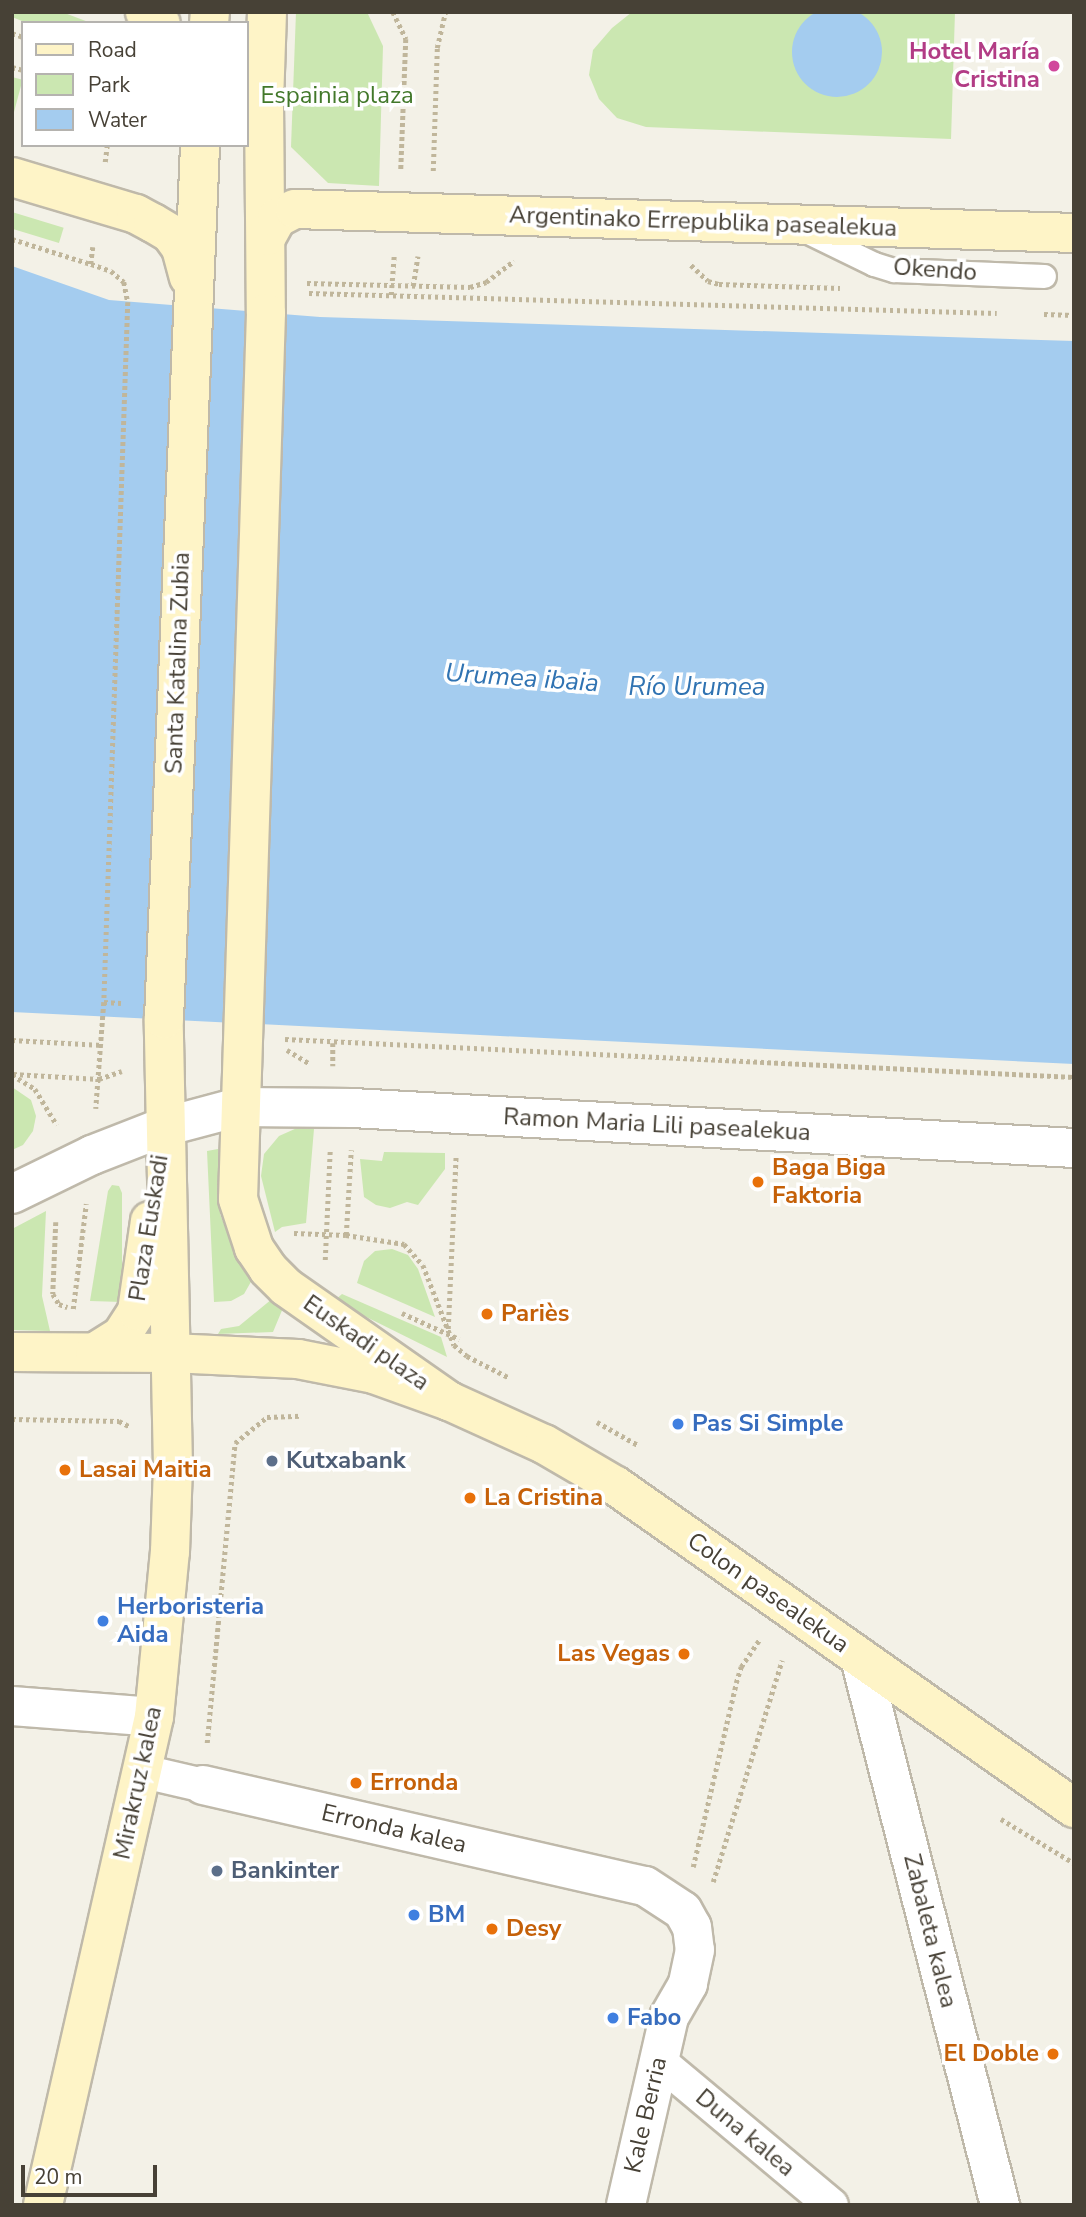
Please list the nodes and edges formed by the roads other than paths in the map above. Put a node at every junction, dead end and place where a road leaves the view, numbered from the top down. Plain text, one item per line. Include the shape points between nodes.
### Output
1 (267, 12) edge
2 (257, 145) edge
3 (200, 147) edge
4 (12, 177) edge
5 (332, 210) junction
6 (793, 225) junction
7 (1074, 233) edge
8 (266, 249) junction
9 (1044, 276) dead end
10 (192, 307) junction
11 (164, 1018) joint
12 (239, 1107) junction
13 (164, 1127) junction
14 (1074, 1148) edge
15 (12, 1194) edge
16 (12, 1352) edge
17 (94, 1352) junction
18 (171, 1353) junction
19 (449, 1401) junction
20 (860, 1658) junction
21 (12, 1706) edge
22 (153, 1717) junction
23 (143, 1771) junction
24 (203, 1785) joint
25 (1074, 1808) edge
26 (683, 1912) joint
27 (659, 2061) junction
28 (50, 2195) edge
29 (626, 2205) edge
30 (831, 2205) edge
31 (1000, 2205) edge

1 - 2 main road
2 - 5 main road via 301,195
2 - 8 main road
3 - 10 main road
4 - 10 main road via 136,214 171,234 187,264
5 - 6 main road, Argentinako Errepublika pasealekua
5 - 8 main road, Argentinako Errepublika pasealekua via 295,208 285,212 277,218
6 - 7 main road, Argentinako Errepublika pasealekua
6 - 9 lane, Okendo via 894,270
8 - 12 main road, Euskadi plaza
10 - 11 main road, Santa Katalina Zubia
11 - 13 main road, Plaza Euskadi
12 - 13 street
12 - 14 street, Ramon Maria Lili pasealekua via 343,1093
12 - 19 main road, Euskadi plaza via 239,1199 249,1237 268,1269 286,1287
13 - 15 street
13 - 17 main road, Plaza Euskadi via 137,1311 121,1336
13 - 18 main road, Plaza Euskadi
16 - 17 main road, Euskadi plaza
17 - 18 main road, Euskadi plaza
18 - 19 main road, Euskadi plaza via 324,1364 374,1374
18 - 22 main road, Mirakruz kalea via 170,1552
19 - 20 main road, Colon pasealekua via 593,1472
20 - 25 main road, Colon pasealekua
20 - 31 street, Zabaleta kalea
21 - 22 street
22 - 23 main road, Mirakruz kalea
23 - 24 street, Erronda kalea
23 - 28 main road, Mirakruz kalea
24 - 26 street, Erronda kalea via 645,1886
26 - 27 street, Kale Berria via 692,1927 695,1950 688,1984 669,2017
27 - 29 street, Kale Berria
27 - 30 street, Duna kalea

